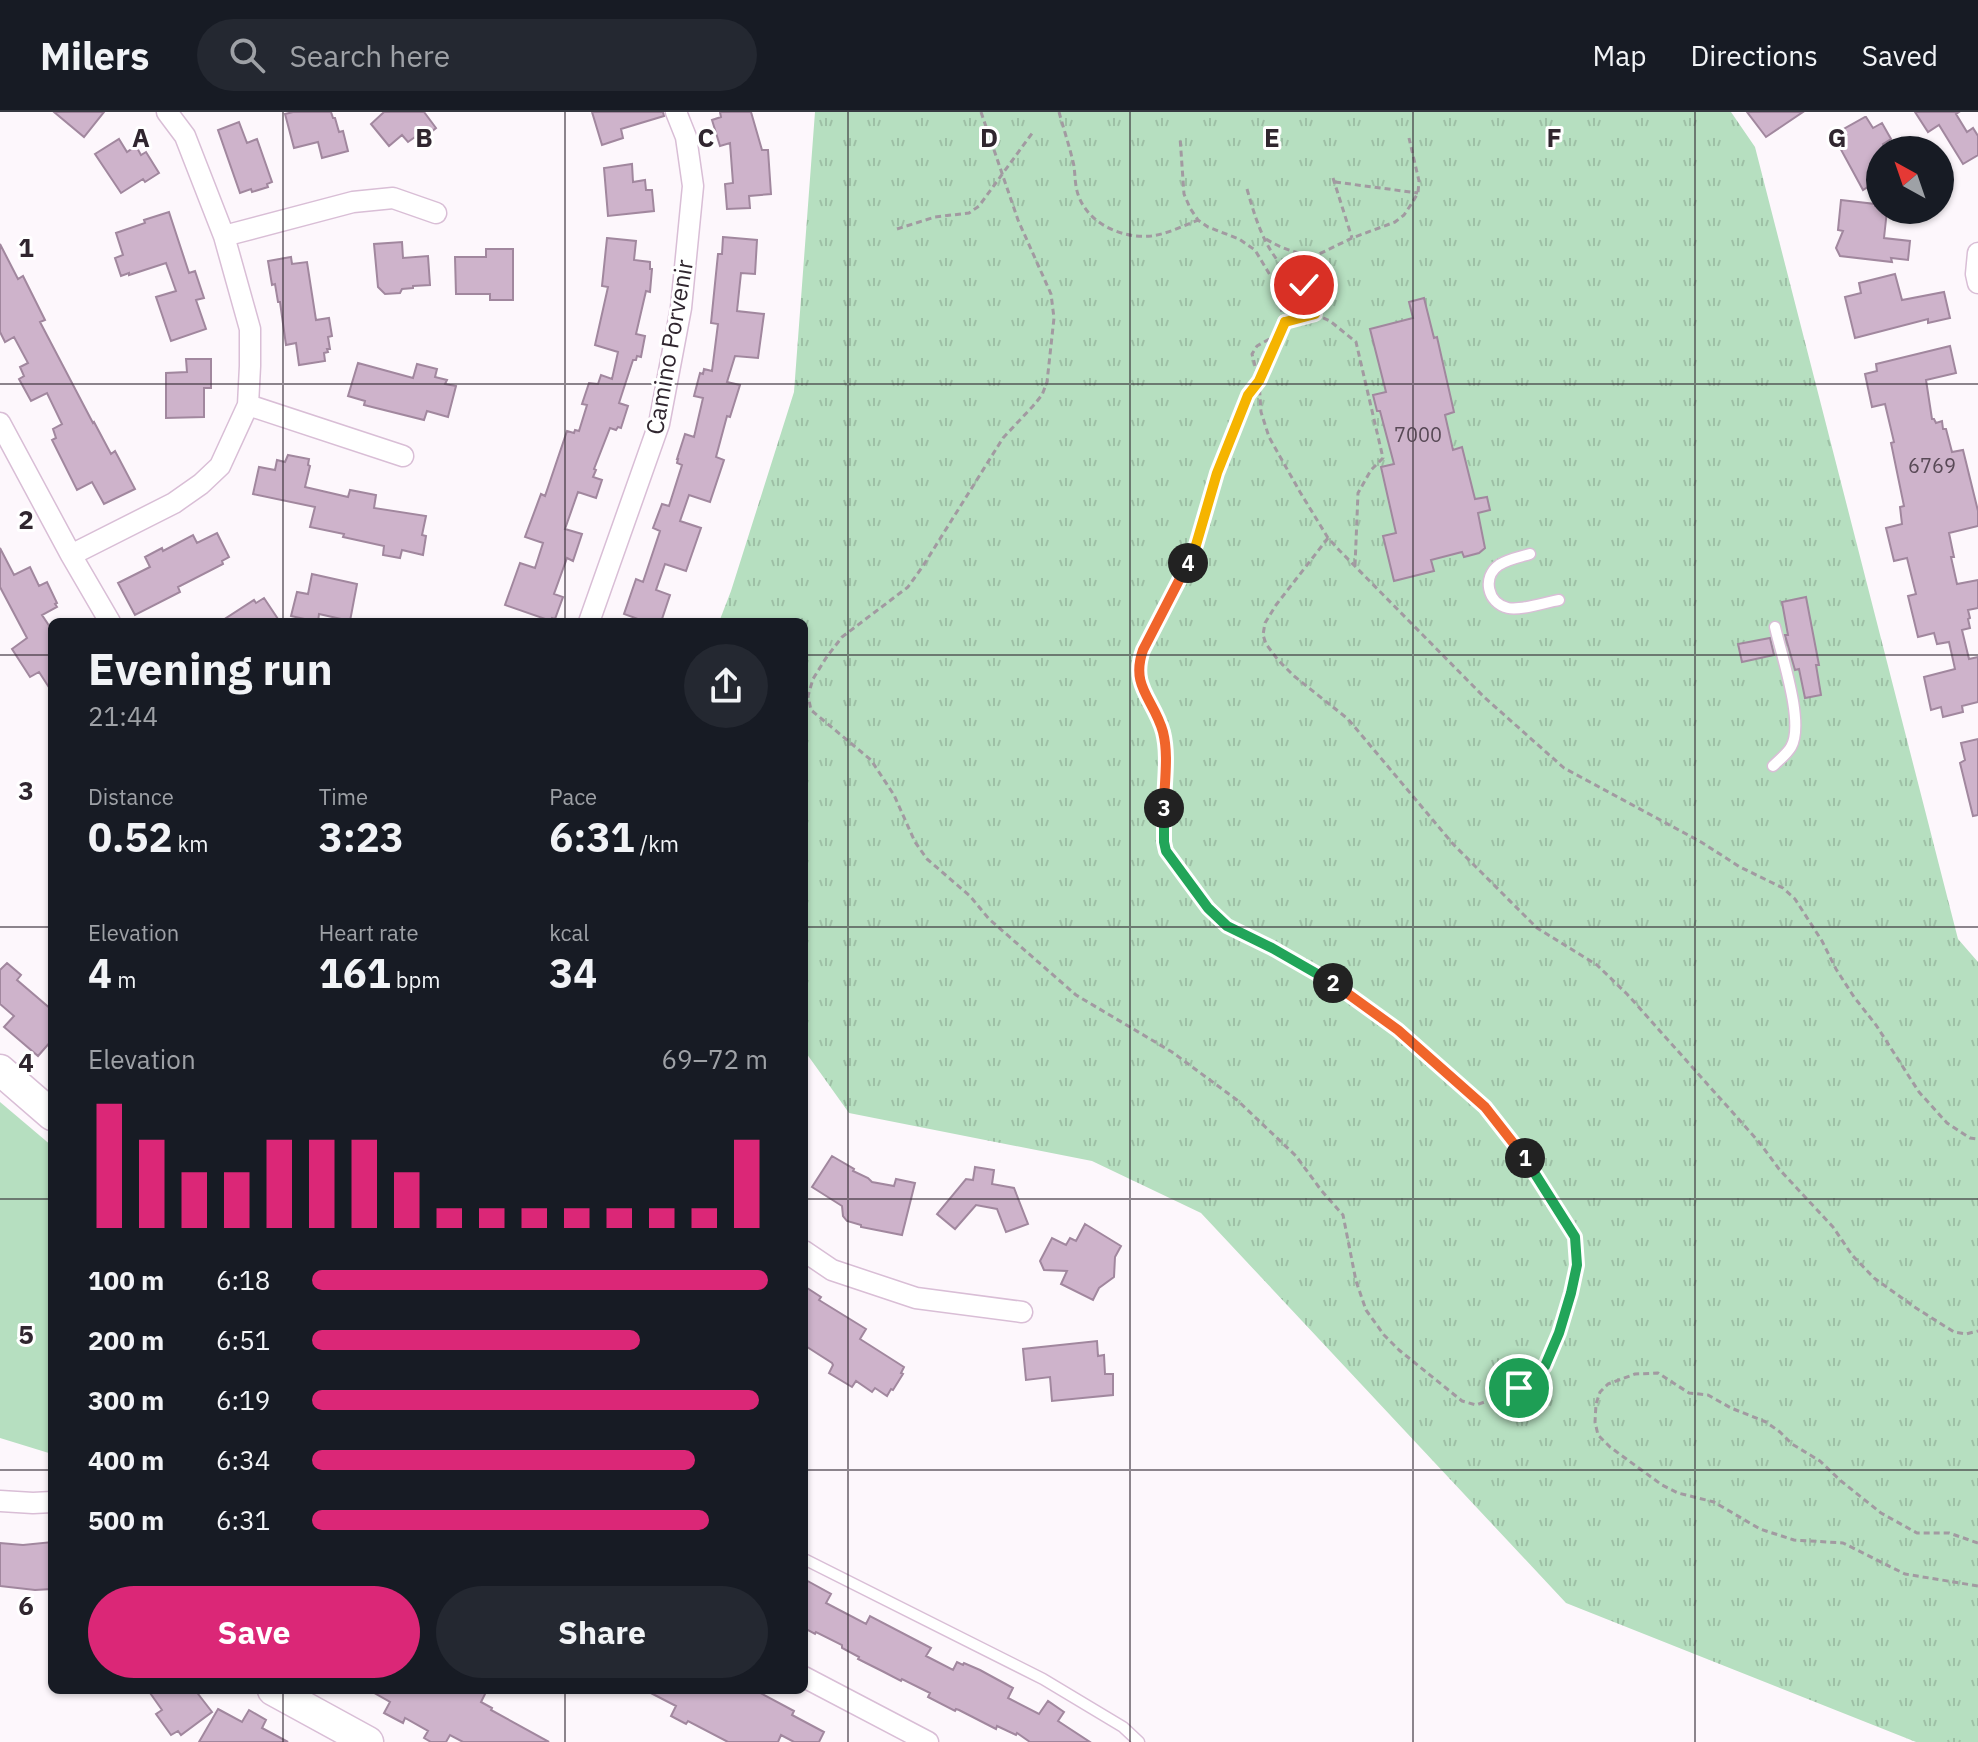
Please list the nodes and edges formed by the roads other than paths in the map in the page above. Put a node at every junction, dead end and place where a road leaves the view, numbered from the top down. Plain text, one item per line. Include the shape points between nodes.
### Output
1 (167, 112) edge
2 (676, 112) edge
3 (436, 213) dead end
4 (224, 236) junction
5 (1978, 253) edge
6 (1978, 283) edge
7 (248, 405) junction
8 (0, 423) edge
9 (403, 456) dead end
10 (1530, 554) dead end
11 (71, 555) junction
12 (1559, 600) dead end
13 (108, 618) edge
14 (590, 618) edge
15 (1775, 627) dead end
16 (1773, 766) dead end
17 (0, 1070) edge
18 (48, 1112) edge
19 (808, 1254) edge
20 (1022, 1312) dead end
21 (0, 1501) edge
22 (48, 1502) edge
23 (808, 1561) edge
24 (808, 1679) edge
25 (280, 1694) edge
26 (368, 1742) edge
27 (928, 1742) edge
28 (1139, 1742) edge

1 - 4 street via 185,136
2 - 14 street, Camino Porvenir via 686,137 693,186 681,308 659,424
3 - 4 street via 393,198 353,202
4 - 7 street via 250,329
5 - 6 street
7 - 9 street
7 - 11 street via 220,466 201,484
8 - 11 street
10 - 12 lane via 1502,562 1492,571 1488,589 1493,599 1512,610
11 - 13 street
15 - 16 lane via 1796,731 1791,748
17 - 18 street
19 - 20 street via 832,1270 916,1298
21 - 22 street
23 - 28 lane via 1043,1679
24 - 27 street
25 - 26 street

